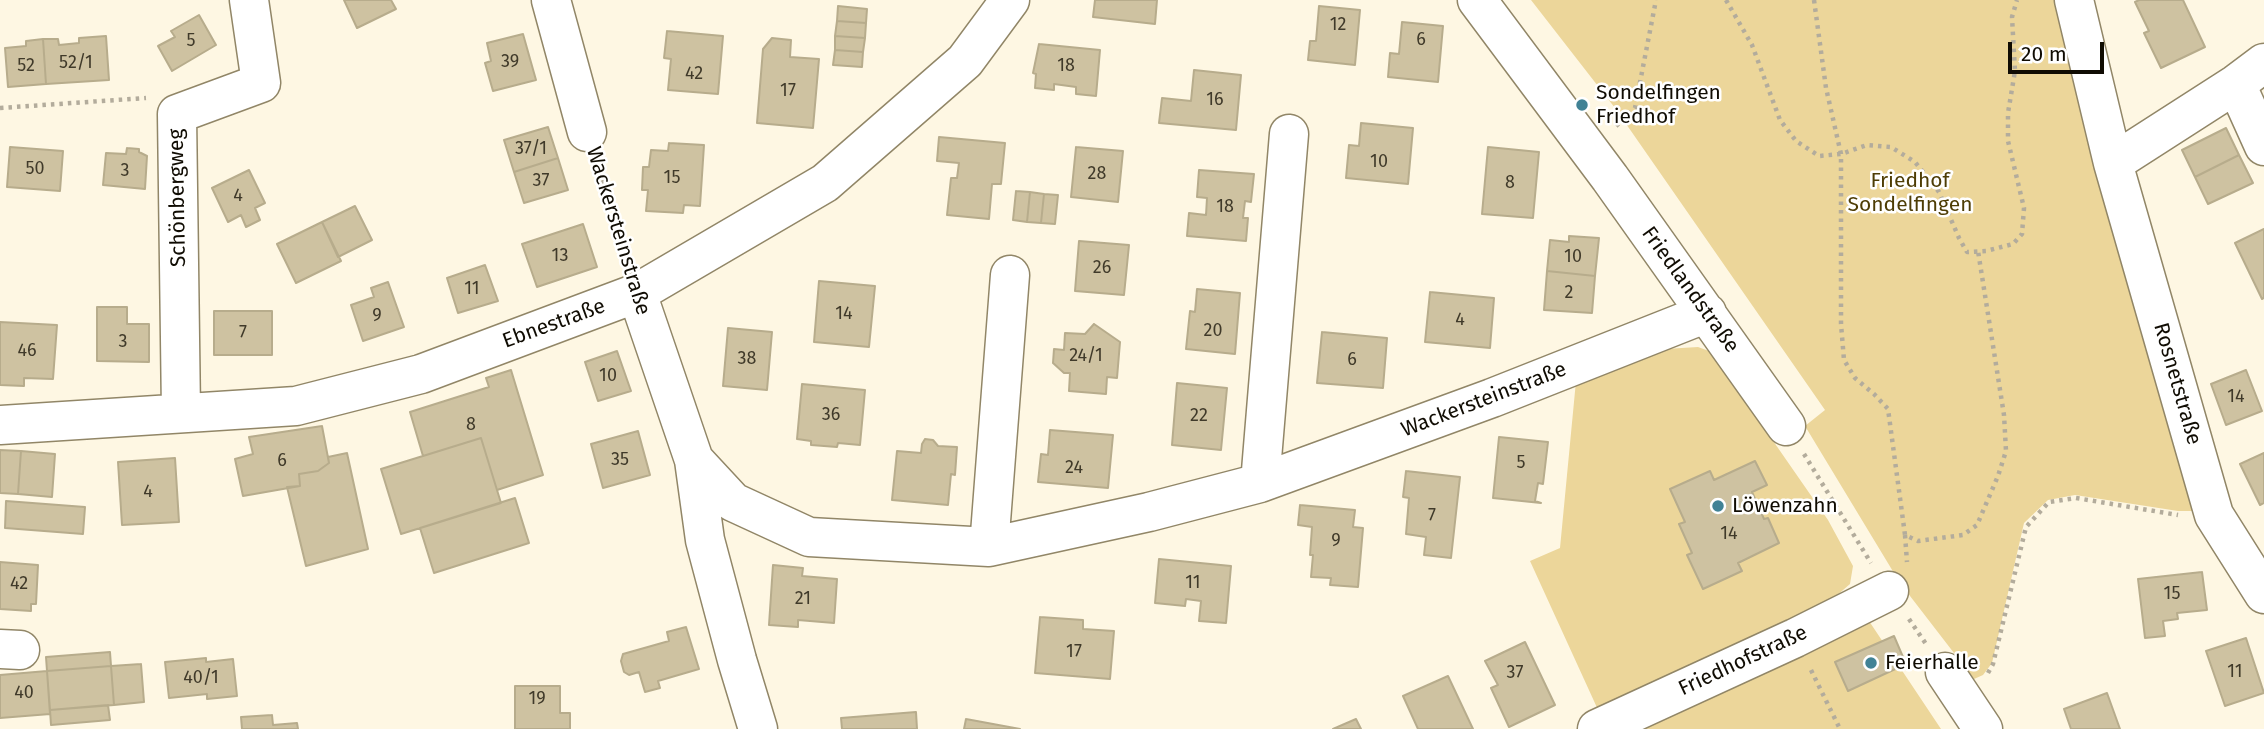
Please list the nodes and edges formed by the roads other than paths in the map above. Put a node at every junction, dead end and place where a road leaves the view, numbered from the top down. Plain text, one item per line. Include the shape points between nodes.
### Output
1 (249, 0) edge
2 (551, 0) edge
3 (1010, 0) edge
4 (1477, 0) edge
5 (2074, 0) edge
6 (2250, 73) edge
7 (587, 132) road end
8 (1289, 134) dead end
9 (2264, 146) edge
10 (2113, 163) junction
11 (1010, 275) dead end
12 (637, 293) junction
13 (1707, 313) junction
14 (181, 413) junction
15 (0, 425) edge
16 (1786, 426) road end
17 (694, 460) junction
18 (1260, 484) junction
19 (989, 547) junction
20 (1889, 591) road end
21 (2264, 594) edge
22 (1945, 671) road end
23 (1602, 726) edge
24 (758, 729) edge
25 (1983, 729) edge

1 - 14 street, Schönbergweg via 261,83 177,114
2 - 7 street, Wackersteinstraße
3 - 12 street, Ebnestraße via 965,61 825,183
4 - 13 street, Friedlandstraße
5 - 10 street, Rosnetstraße
6 - 9 street
6 - 10 street
8 - 18 street
10 - 21 street, Rosnetstraße via 2214,515
11 - 19 street
12 - 14 street, Ebnestraße via 421,374 296,406
12 - 17 street, Wackersteinstraße
13 - 16 street, Friedlandstraße
13 - 18 street, Wackersteinstraße
14 - 15 street, Ebnestraße
17 - 19 street, Wackersteinstraße via 733,502 809,537
17 - 24 street, Wackersteinstraße via 705,540
18 - 19 street, Wackersteinstraße
20 - 23 street, Friedhofstraße
22 - 25 street

